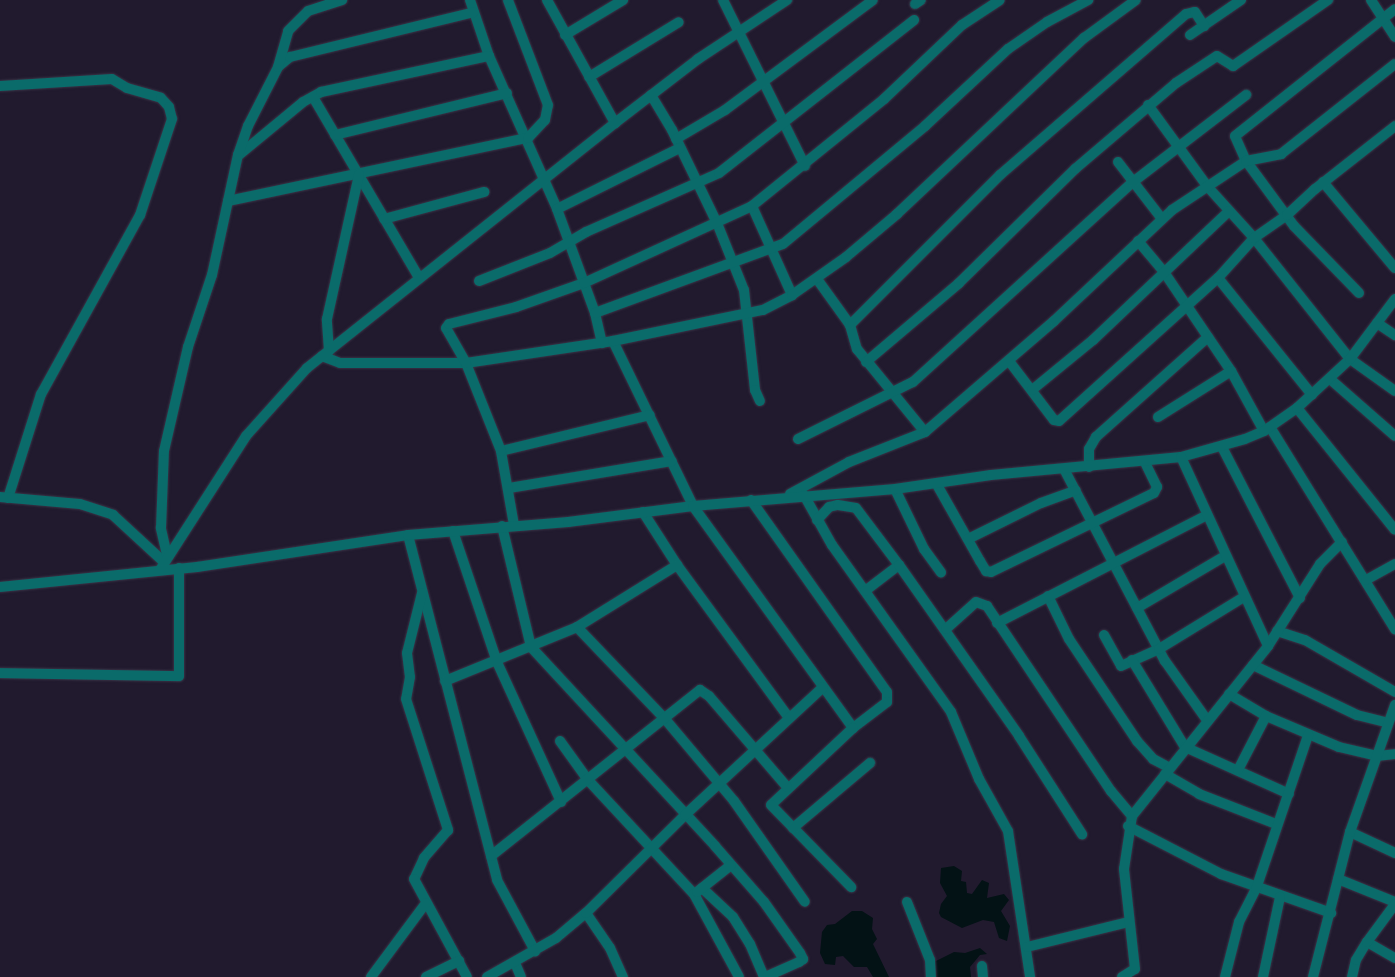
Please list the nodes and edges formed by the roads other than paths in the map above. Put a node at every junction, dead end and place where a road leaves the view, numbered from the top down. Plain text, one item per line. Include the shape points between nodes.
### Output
1 (342, 0) edge
2 (470, 0) edge
3 (508, 0) edge
4 (547, 0) edge
5 (623, 0) edge
6 (723, 0) edge
7 (787, 0) edge
8 (873, 0) edge
9 (1000, 0) edge
10 (1088, 0) edge
11 (1136, 0) edge
12 (1241, 0) edge
13 (1328, 0) edge
14 (1371, 0) edge
15 (1395, 9) edge
16 (474, 12) junction
17 (1384, 18) junction
18 (914, 20) dead end
19 (679, 22) dead end
20 (1204, 26) junction
21 (739, 32) junction
22 (565, 35) junction
23 (1190, 35) dead end
24 (1395, 37) edge
25 (489, 56) junction
26 (1395, 64) edge
27 (278, 67) junction
28 (589, 77) junction
29 (764, 82) junction
30 (0, 86) edge
31 (507, 93) junction
32 (651, 95) junction
33 (1246, 95) dead end
34 (312, 97) junction
35 (1148, 105) junction
36 (615, 122) junction
37 (785, 122) junction
38 (1395, 126) edge
39 (335, 135) junction
40 (528, 138) junction
41 (678, 143) junction
42 (1178, 146) junction
43 (238, 155) junction
44 (1246, 161) junction
45 (1118, 162) dead end
46 (805, 166) junction
47 (359, 175) junction
48 (546, 179) junction
49 (1133, 182) junction
50 (1323, 182) junction
51 (696, 183) junction
52 (1207, 186) junction
53 (484, 192) dead end
54 (228, 201) junction
55 (752, 206) junction
56 (557, 209) junction
57 (1229, 211) junction
58 (1287, 215) junction
59 (384, 219) junction
60 (1162, 219) junction
61 (716, 223) junction
62 (1254, 238) junction
63 (569, 241) junction
64 (1138, 241) junction
65 (773, 250) junction
66 (734, 264) junction
67 (1395, 268) edge
68 (1164, 272) junction
69 (419, 278) junction
70 (1218, 278) junction
71 (817, 279) junction
72 (479, 281) dead end
73 (584, 283) junction
74 (1359, 293) dead end
75 (792, 295) junction
76 (1395, 299) edge
77 (1185, 306) junction
78 (596, 313) junction
79 (748, 313) junction
80 (1377, 323) junction
81 (850, 325) junction
82 (1395, 335) edge
83 (1208, 337) junction
84 (608, 342) junction
85 (325, 353) junction
86 (1350, 359) junction
87 (1009, 361) junction
88 (866, 362) junction
89 (466, 363) junction
90 (1231, 371) junction
91 (1330, 379) junction
92 (1032, 390) junction
93 (1395, 391) edge
94 (892, 393) junction
95 (1312, 395) junction
96 (760, 402) dead end
97 (1297, 408) junction
98 (650, 415) junction
99 (1158, 417) dead end
100 (1267, 429) junction
101 (925, 432) junction
102 (1395, 436) edge
103 (798, 439) dead end
104 (1222, 447) junction
105 (501, 451) junction
106 (1180, 457) junction
107 (672, 461) junction
108 (1145, 462) junction
109 (1089, 467) junction
110 (1064, 469) junction
111 (936, 483) junction
112 (509, 488) junction
113 (895, 488) junction
114 (1076, 490) junction
115 (804, 495) junction
116 (786, 496) junction
117 (4, 497) edge
118 (751, 500) junction
119 (693, 506) junction
120 (643, 512) junction
121 (1207, 515) junction
122 (817, 520) junction
123 (1094, 523) junction
124 (514, 525) junction
125 (502, 526) junction
126 (1395, 530) edge
127 (453, 531) junction
128 (408, 535) junction
129 (968, 539) junction
130 (1342, 542) junction
131 (1225, 556) junction
132 (164, 562) junction
133 (1115, 564) junction
134 (1395, 564) edge
135 (677, 565) junction
136 (899, 565) junction
137 (179, 568) junction
138 (941, 572) dead end
139 (1366, 580) junction
140 (0, 587) edge
141 (423, 590) junction
142 (865, 591) junction
143 (1048, 596) junction
144 (1244, 597) junction
145 (1300, 598) junction
146 (1137, 608) junction
147 (997, 624) junction
148 (577, 627) junction
149 (946, 629) junction
150 (1395, 629) edge
151 (1277, 631) junction
152 (1104, 635) dead end
153 (1268, 646) junction
154 (531, 647) junction
155 (1159, 649) junction
156 (1132, 660) junction
157 (497, 662) junction
158 (1253, 665) junction
159 (0, 673) edge
160 (445, 681) junction
161 (823, 687) junction
162 (1395, 692) edge
163 (1229, 694) junction
164 (1395, 705) edge
165 (1266, 716) junction
166 (789, 718) junction
167 (665, 719) junction
168 (1207, 720) junction
169 (1388, 723) junction
170 (853, 728) junction
171 (1308, 735) junction
172 (560, 741) dead end
173 (1185, 747) junction
174 (758, 749) junction
175 (625, 750) junction
176 (1395, 754) edge
177 (1377, 756) junction
178 (870, 763) dead end
179 (1238, 770) junction
180 (1167, 771) junction
181 (588, 780) junction
182 (718, 783) junction
183 (788, 787) junction
184 (1289, 794) junction
185 (560, 802) junction
186 (685, 814) junction
187 (1130, 821) junction
188 (1276, 824) junction
189 (793, 828) junction
190 (1350, 832) junction
191 (1082, 834) dead end
192 (651, 847) junction
193 (1395, 854) edge
194 (492, 856) junction
195 (731, 865) junction
196 (1338, 879) junction
197 (851, 887) dead end
198 (1256, 889) junction
199 (698, 891) junction
200 (1280, 897) junction
201 (805, 902) dead end
202 (907, 902) dead end
203 (426, 903) junction
204 (1395, 903) edge
205 (586, 913) junction
206 (1331, 913) junction
207 (1129, 922) junction
208 (1367, 942) junction
209 (1027, 947) junction
210 (535, 951) junction
211 (1395, 958) edge
212 (459, 961) junction
213 (515, 963) junction
214 (982, 966) dead end
215 (371, 977) edge
216 (426, 977) edge
217 (467, 977) edge
218 (487, 977) edge
219 (521, 977) edge
220 (623, 977) edge
221 (740, 977) edge
222 (765, 977) edge
223 (930, 977) edge
224 (983, 977) edge
225 (1030, 977) edge
226 (1122, 977) edge
227 (1225, 977) edge
228 (1263, 977) edge
229 (1313, 977) edge
230 (1352, 977) edge

1 - 27 street via 308,11 296,20 288,31
2 - 16 street
3 - 40 street via 548,105 545,120
4 - 22 street
5 - 22 street
6 - 21 street
7 - 21 street
8 - 29 street
9 - 46 street via 962,25 884,99
10 - 65 street via 1047,22 1008,49 925,126
11 - 71 street via 1084,38 897,214
12 - 20 street
13 - 35 street via 1234,66 1221,56 1215,57
14 - 17 street
15 - 17 street
16 - 25 street
16 - 27 street via 290,57
17 - 24 street
17 - 44 street via 1236,134 1235,142
18 - 37 street
19 - 28 street
20 - 23 street
20 - 81 street via 1195,12 1186,14 1000,175
21 - 29 street
21 - 32 street
22 - 28 street
25 - 31 street
25 - 34 street via 321,92
26 - 44 street via 1281,154
27 - 43 street via 248,126
28 - 36 street
29 - 37 street
29 - 41 street
30 - 117 street via 112,79 127,88 160,98 169,107 172,119 140,214 40,394
31 - 39 street
31 - 40 street
32 - 36 street
32 - 41 street
33 - 42 street
34 - 39 street
34 - 43 street
35 - 42 street
35 - 88 street via 1075,169 959,283
36 - 48 street
37 - 46 street
37 - 51 street via 719,173
38 - 50 street
39 - 47 street
40 - 47 street
40 - 48 street
41 - 51 street
41 - 56 street
42 - 49 street
42 - 52 street
43 - 54 street
44 - 52 street
44 - 58 street
45 - 49 street
46 - 55 street
47 - 54 street
47 - 59 street
47 - 85 street via 327,319
48 - 56 street
48 - 69 street
49 - 60 street
49 - 94 street via 965,337 913,382
50 - 58 street
50 - 67 street
51 - 61 street
51 - 63 street
52 - 57 street
52 - 60 street
53 - 59 street
54 - 132 street via 212,275 188,347 164,451 160,528
55 - 61 street
55 - 65 street
56 - 63 street
57 - 62 street
57 - 68 street
58 - 62 street
58 - 74 street
59 - 69 street
60 - 64 street
61 - 66 street
61 - 73 street
62 - 70 street
62 - 86 street
63 - 72 street via 550,253
63 - 73 street
64 - 68 street
64 - 87 street
65 - 66 street
65 - 75 street
66 - 78 street
66 - 79 street
68 - 77 street
68 - 92 street via 1093,340
69 - 85 street
70 - 77 street
70 - 95 street
71 - 75 street
71 - 81 street
73 - 78 street
73 - 89 street via 516,307 449,324 446,328
75 - 79 street via 764,310
76 - 80 street
77 - 83 street
77 - 92 street via 1059,421 1054,420
78 - 84 street
79 - 84 street
79 - 96 street
80 - 82 street
80 - 86 street
81 - 88 street via 857,349
83 - 90 street
83 - 109 street via 1096,437 1089,449
84 - 89 street
84 - 98 street
85 - 89 street via 340,363
85 - 132 street via 307,368 246,436
86 - 91 street
86 - 93 street
87 - 92 street
87 - 101 street
88 - 94 street
89 - 105 street
90 - 99 street
90 - 100 street
91 - 95 street
91 - 102 street
94 - 101 street
94 - 103 street
95 - 97 street
97 - 100 street
97 - 126 street
98 - 105 street
98 - 107 street
100 - 104 street
100 - 130 street
101 - 116 street via 849,462
104 - 106 street
104 - 145 street
105 - 112 street
106 - 108 street
106 - 121 street
107 - 112 street
107 - 119 street
108 - 109 street
108 - 123 street via 1156,490
109 - 110 street
110 - 111 street
110 - 114 street
111 - 113 street
111 - 129 street
112 - 124 street
113 - 115 street
113 - 138 street via 924,550
114 - 123 street
114 - 129 street via 1041,503
115 - 116 street
115 - 122 street
116 - 118 street
117 - 132 street via 80,504 114,516
118 - 119 street
118 - 170 street via 887,692 887,702
119 - 120 street
119 - 161 street
120 - 124 street
120 - 135 street
121 - 131 street
121 - 133 street
122 - 136 street via 829,507 838,504 856,508
122 - 142 street
123 - 129 street via 991,572 986,571
123 - 133 street
124 - 125 street
125 - 127 street
125 - 154 street
127 - 128 street
127 - 157 street
128 - 137 street
128 - 141 street
130 - 139 street
130 - 145 street via 1320,564
131 - 144 street
131 - 146 street
132 - 137 street
132 - 140 street
133 - 143 street
133 - 146 street
134 - 139 street
135 - 148 street
135 - 166 street
136 - 142 street
136 - 149 street
137 - 159 street via 179,676
139 - 150 street
141 - 160 street
141 - 203 street via 407,652 410,676 406,699 448,830 424,858 414,876
142 - 209 street via 951,712 979,779 1008,831
143 - 147 street
143 - 180 street via 1070,639 1137,741
144 - 153 street
144 - 155 street
145 - 151 street
146 - 155 street
147 - 149 street via 987,606 976,602
147 - 187 street
148 - 154 street
148 - 167 street
149 - 191 street
151 - 153 street
151 - 162 street via 1305,640
152 - 156 street via 1118,664
153 - 158 street
154 - 157 street
154 - 175 street
155 - 156 street
155 - 168 street
156 - 173 street
157 - 160 street
157 - 185 street
158 - 163 street
158 - 169 street via 1357,715
160 - 194 street
161 - 166 street
161 - 170 street
163 - 165 street
163 - 168 street
164 - 169 street
165 - 171 street
165 - 179 street
166 - 174 street
167 - 174 street via 703,690
167 - 175 street
167 - 182 street
168 - 173 street
169 - 177 street
170 - 183 street
171 - 177 street
171 - 184 street
172 - 181 street
173 - 179 street
173 - 180 street
174 - 182 street
174 - 183 street
175 - 181 street
175 - 186 street
176 - 177 street
177 - 190 street
178 - 189 street
179 - 184 street
180 - 187 street
180 - 188 street via 1192,791
181 - 185 street
181 - 192 street
182 - 186 street
182 - 201 street
183 - 189 street via 772,805
184 - 188 street
185 - 194 street
186 - 192 street
186 - 195 street
187 - 198 street
187 - 207 street via 1124,869
188 - 198 street
189 - 197 street
190 - 193 street
190 - 196 street
192 - 199 street
192 - 205 street
194 - 210 street via 498,880
195 - 199 street
195 - 222 street via 764,902 803,959
196 - 204 street
196 - 206 street
198 - 200 street
198 - 227 street via 1239,922
199 - 221 street
199 - 222 street via 737,923
200 - 206 street
200 - 228 street
202 - 223 street via 930,960
203 - 212 street
203 - 215 street
204 - 208 street
205 - 210 street
205 - 220 street via 610,948
206 - 229 street
207 - 209 street
207 - 226 street via 1135,969
208 - 211 street
208 - 230 street via 1356,960
209 - 225 street
210 - 213 street
212 - 216 street
212 - 217 street
213 - 218 street
213 - 219 street
214 - 224 street

